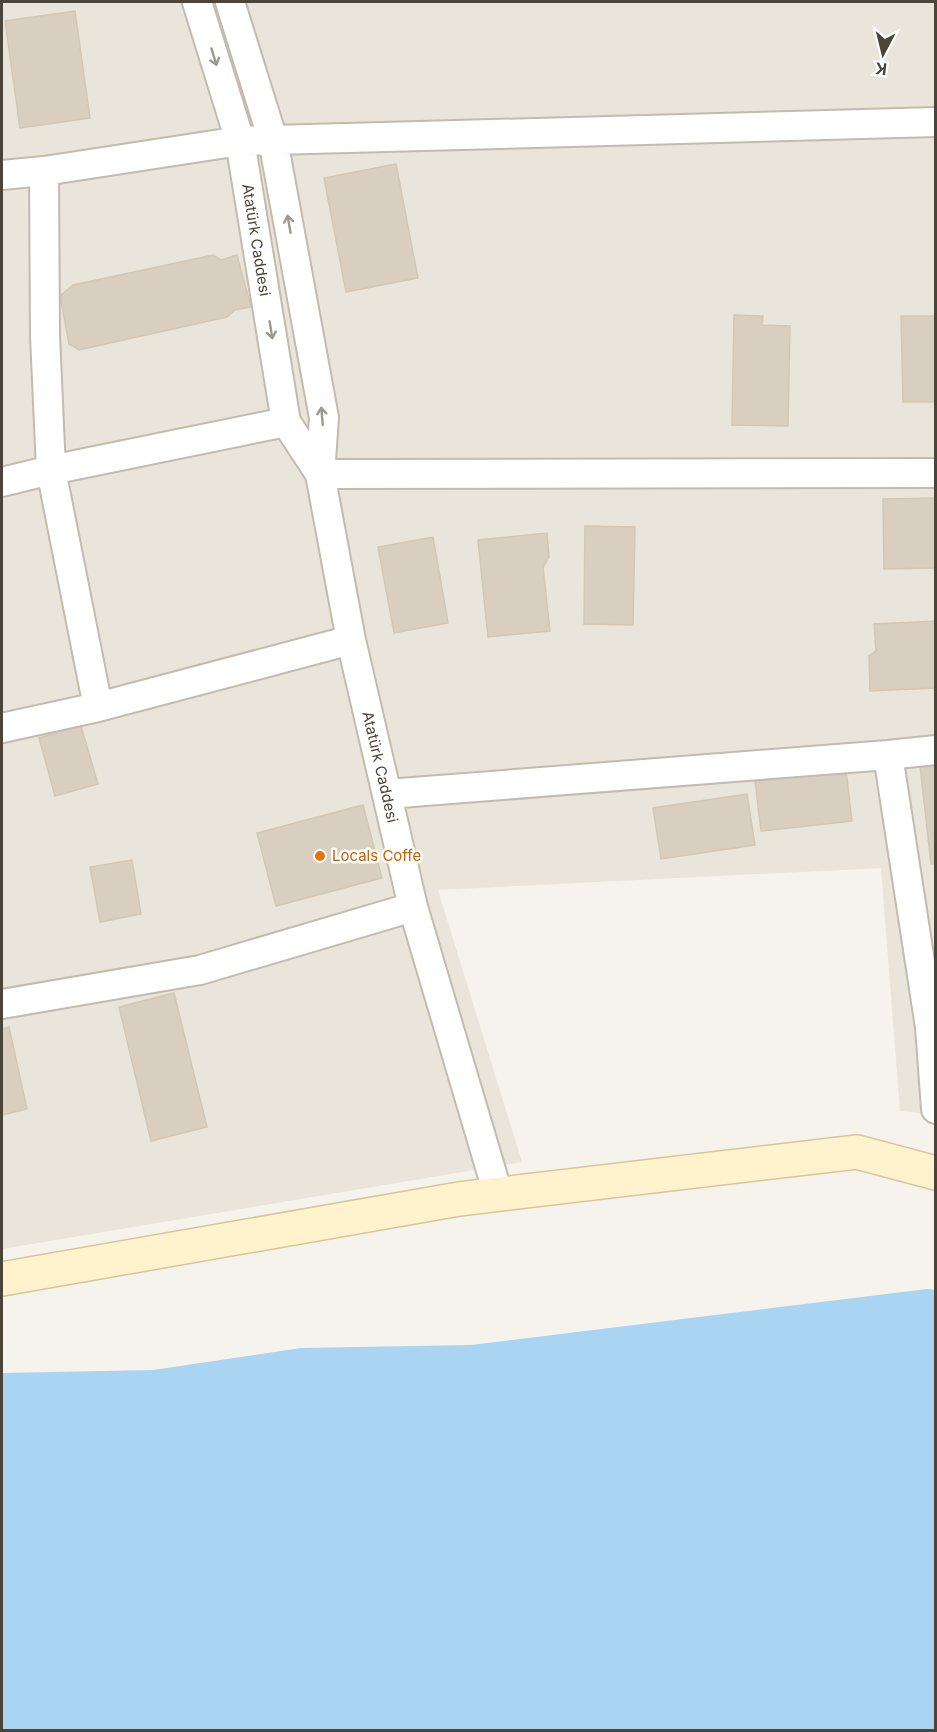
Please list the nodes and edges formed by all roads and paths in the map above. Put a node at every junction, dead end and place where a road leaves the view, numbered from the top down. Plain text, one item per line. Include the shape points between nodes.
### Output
1 (197, 2) edge
2 (230, 2) edge
3 (936, 122) edge
4 (273, 140) junction
5 (240, 141) junction
6 (44, 171) junction
7 (2, 176) edge
8 (286, 422) junction
9 (51, 470) junction
10 (936, 473) edge
11 (320, 474) junction
12 (2, 483) edge
13 (351, 640) junction
14 (98, 707) junction
15 (2, 728) edge
16 (936, 750) edge
17 (888, 755) junction
18 (387, 794) junction
19 (413, 907) junction
20 (2, 1004) edge
21 (936, 1109) edge
22 (936, 1173) edge
23 (498, 1194) junction
24 (2, 1279) edge

1 -> 5 street, Atatürk Caddesi
2 - 4 street, Atatürk Caddesi
3 - 4 street
4 - 5 street
11 -> 4 street, Atatürk Caddesi via 324,418
5 - 6 street
5 -> 8 street, Atatürk Caddesi
6 - 7 street
6 - 9 street
8 - 9 street
8 - 11 street, Atatürk Caddesi
9 - 12 street
9 - 14 street
10 - 11 street
11 - 13 street, Atatürk Caddesi
13 - 14 street
13 - 18 street, Atatürk Caddesi
14 - 15 street
16 - 17 street
17 - 18 street
17 - 21 street via 930,1027
18 - 19 street, Atatürk Caddesi
19 - 20 street via 200,970
19 - 23 street, Atatürk Caddesi
22 - 23 street via 857,1152
23 - 24 street

